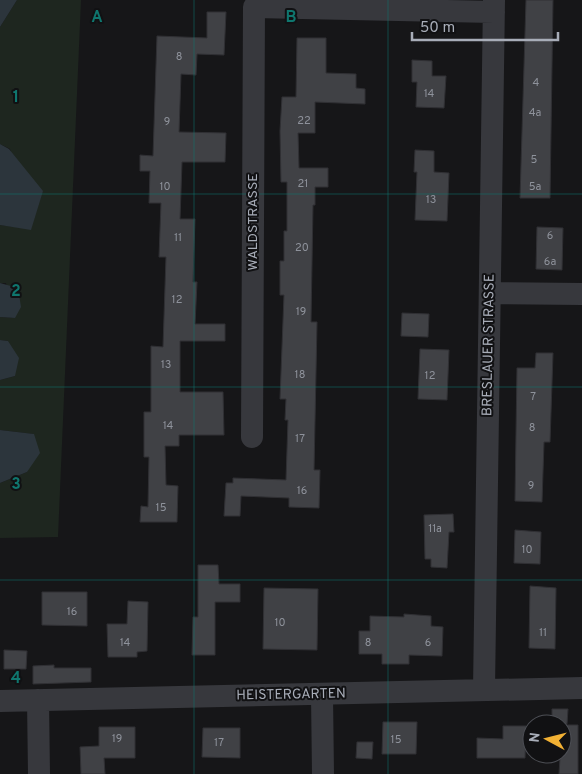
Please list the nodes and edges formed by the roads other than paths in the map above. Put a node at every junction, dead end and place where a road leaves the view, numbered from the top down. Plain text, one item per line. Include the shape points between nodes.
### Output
1 (254, 4) edge
2 (494, 6) edge
3 (490, 293) junction
4 (582, 294) edge
5 (252, 437) dead end
6 (582, 688) edge
7 (484, 689) junction
8 (322, 695) junction
9 (38, 700) junction
10 (0, 701) edge
11 (39, 774) edge
12 (323, 774) edge

1 - 2 street, WALDSTRASSE
1 - 5 street, WALDSTRASSE
2 - 3 street, BRESLAUER STRASSE
3 - 4 street
3 - 7 street, BRESLAUER STRASSE
6 - 7 street, HEISTERGARTEN
7 - 8 street, HEISTERGARTEN
8 - 9 street, HEISTERGARTEN
8 - 12 street
9 - 10 street, HEISTERGARTEN
9 - 11 street

